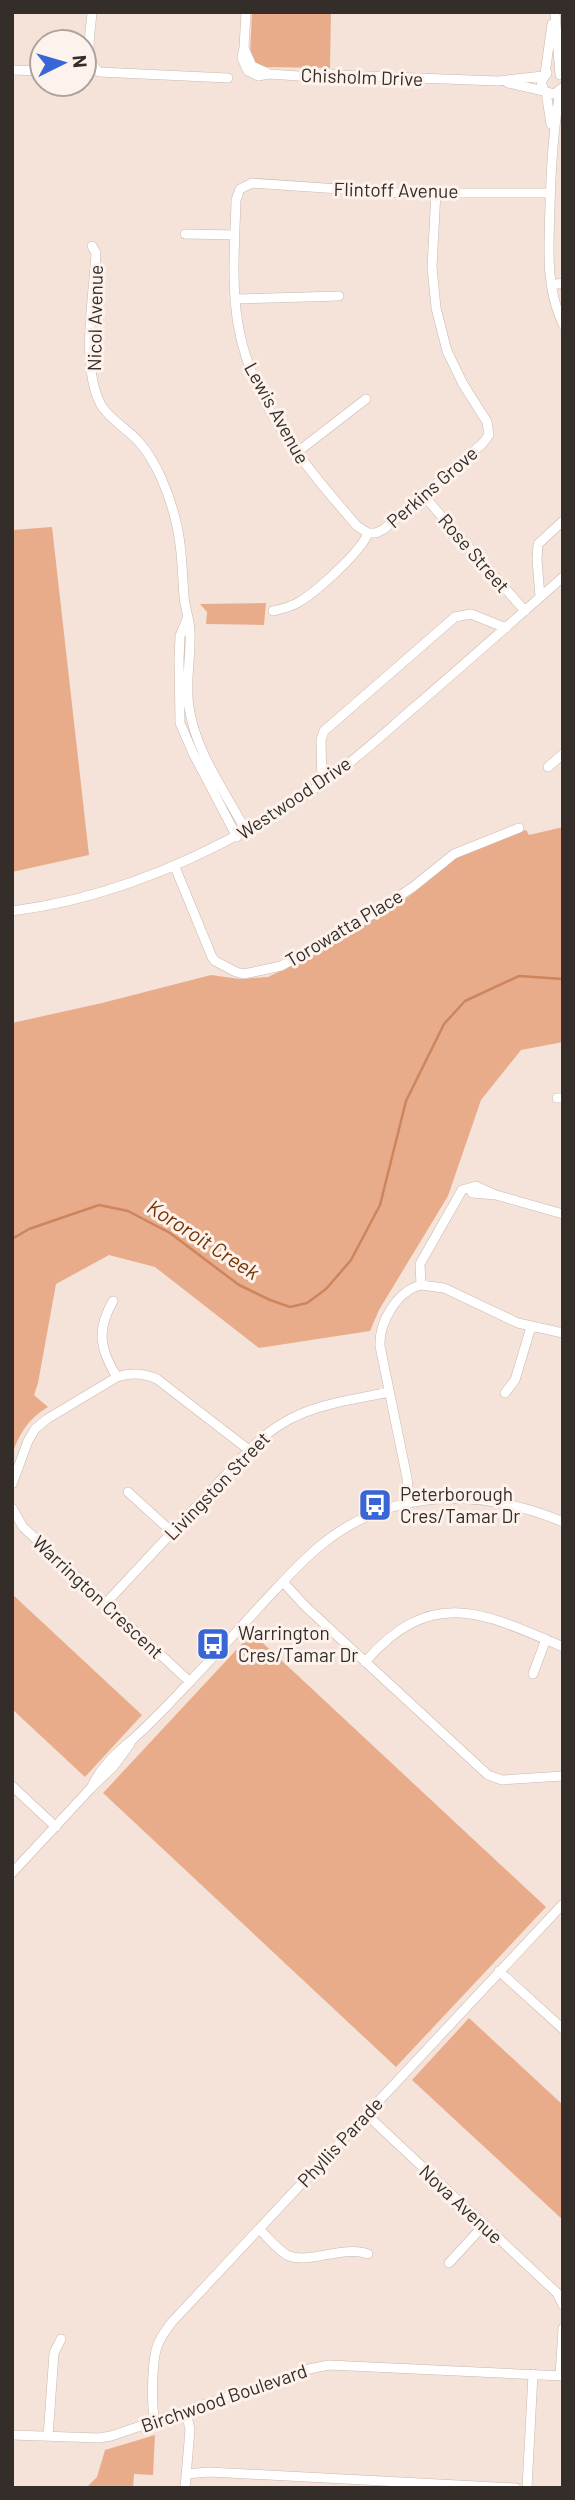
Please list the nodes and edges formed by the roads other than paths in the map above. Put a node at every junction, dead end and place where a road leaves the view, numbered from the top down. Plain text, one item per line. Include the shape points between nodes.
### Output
1 (246, 12) edge
2 (554, 12) edge
3 (98, 71) edge
4 (544, 75) junction
5 (562, 77) edge
6 (228, 78) dead end
7 (498, 81) junction
8 (562, 90) edge
9 (545, 91) junction
10 (553, 133) junction
11 (242, 186) joint
12 (436, 192) junction
13 (550, 193) junction
14 (185, 234) dead end
15 (235, 235) junction
16 (92, 246) dead end
17 (563, 283) edge
18 (551, 285) junction
19 (339, 296) dead end
20 (235, 299) junction
21 (563, 324) edge
22 (366, 399) dead end
23 (296, 453) junction
24 (423, 495) junction
25 (563, 521) edge
26 (368, 533) junction
27 (563, 578) edge
28 (540, 597) junction
29 (273, 611) dead end
30 (525, 611) junction
31 (189, 615) junction
32 (506, 628) junction
33 (563, 754) edge
34 (548, 767) dead end
35 (321, 784) junction
36 (519, 828) dead end
37 (246, 831) junction
38 (237, 837) junction
39 (175, 867) junction
40 (12, 911) edge
41 (563, 1214) edge
42 (421, 1285) junction
43 (113, 1301) dead end
44 (531, 1327) junction
45 (563, 1333) edge
46 (117, 1377) junction
47 (389, 1392) junction
48 (505, 1393) dead end
49 (249, 1450) junction
50 (12, 1484) edge
51 (128, 1492) dead end
52 (412, 1502) junction
53 (12, 1508) edge
54 (563, 1522) edge
55 (172, 1532) junction
56 (281, 1584) junction
57 (105, 1604) junction
58 (546, 1639) junction
59 (563, 1647) edge
60 (365, 1662) junction
61 (533, 1674) dead end
62 (190, 1682) junction
63 (563, 1776) edge
64 (12, 1786) edge
65 (56, 1826) junction
66 (12, 1873) edge
67 (563, 1904) edge
68 (499, 1970) junction
69 (563, 2029) edge
70 (366, 2114) junction
71 (484, 2225) junction
72 (259, 2229) junction
73 (368, 2254) dead end
74 (449, 2263) dead end
75 (560, 2292) edge
76 (563, 2305) edge
77 (563, 2328) edge
78 (61, 2339) dead end
79 (533, 2374) junction
80 (562, 2376) edge
81 (183, 2412) junction
82 (158, 2420) junction
83 (12, 2435) edge
84 (48, 2437) junction
85 (186, 2471) junction
86 (186, 2488) edge
87 (516, 2488) edge
88 (527, 2488) edge

1 - 7 street, Chisholm Drive via 242,62 258,76 315,77 326,73
2 - 4 street
2 - 5 street
3 - 6 street
4 - 5 street, Chisholm Drive via 553,72
4 - 7 street, Chisholm Drive
4 - 9 street
7 - 9 street, Chisholm Drive
8 - 9 street, Chisholm Drive via 554,94
8 - 10 street
9 - 10 street
10 - 13 street
11 - 12 street, Flintoff Avenue
11 - 15 street, Lewis Avenue via 237,196
12 - 13 street, Flintoff Avenue
12 - 24 street, Perkins Grove via 432,267 436,308 447,351 489,431 483,443
13 - 18 street
14 - 15 street
15 - 20 street, Lewis Avenue
16 - 31 street, Nicol Avenue via 96,253 91,360 95,388 101,405 138,440 156,469 174,515
17 - 18 street
18 - 21 street
19 - 20 street
20 - 23 street, Lewis Avenue via 251,372
22 - 23 street
23 - 26 street, Lewis Avenue
24 - 26 street, Perkins Grove via 384,529
24 - 30 street, Rose Street
25 - 28 street via 537,548
26 - 29 street, Perkins Grove via 360,549 304,598
27 - 28 street, Westwood Drive
28 - 30 street, Westwood Drive
30 - 32 street, Westwood Drive
31 - 37 street, Nicol Avenue via 187,678 193,726
31 - 38 street, Nicol Avenue via 180,636 180,723
32 - 35 street, Westwood Drive
32 - 35 street via 471,614 455,617 324,732
33 - 34 street
35 - 37 street, Westwood Drive
36 - 39 street, Torowatta Place via 454,854 413,887 327,942 281,966 251,974 236,972 212,957
37 - 38 street, Westwood Drive
38 - 39 street, Westwood Drive
39 - 40 street, Westwood Drive via 83,897
41 - 42 street via 471,1190 447,1217 420,1264
42 - 44 street via 444,1288
42 - 47 street via 399,1299 381,1330
43 - 46 street via 104,1320 102,1346
44 - 45 street
44 - 48 street via 515,1380
46 - 49 street via 134,1374 157,1379
46 - 50 street via 40,1424 28,1441
47 - 49 street, Livingston Street via 299,1413 271,1429
47 - 52 street
49 - 55 street, Livingston Street
51 - 55 street
52 - 54 street via 491,1500
52 - 56 street via 372,1515 334,1536
53 - 57 street, Warrington Crescent via 23,1527
55 - 57 street, Livingston Street
56 - 60 street
56 - 62 street
57 - 62 street, Warrington Crescent
58 - 59 street
58 - 60 street via 482,1615 437,1614 397,1631
58 - 61 street
60 - 63 street via 488,1775 502,1780
62 - 65 street
64 - 65 street
65 - 66 street
67 - 68 street, Phyllis Parade
68 - 69 street
68 - 70 street, Phyllis Parade
70 - 71 street, Nova Avenue
70 - 72 street, Phyllis Parade
71 - 74 street
71 - 75 street, Nova Avenue
72 - 73 street via 293,2257 354,2250
72 - 82 street, Phyllis Parade via 162,2335 154,2397
75 - 76 street, Nova Avenue
77 - 80 street
78 - 84 street via 54,2353
79 - 80 street, Birchwood Boulevard
79 - 81 street, Birchwood Boulevard via 329,2365
79 - 88 street
81 - 82 street, Birchwood Boulevard
81 - 85 street via 188,2437
82 - 84 street, Birchwood Boulevard via 99,2438
83 - 84 street, Birchwood Boulevard
85 - 86 street
85 - 87 street

